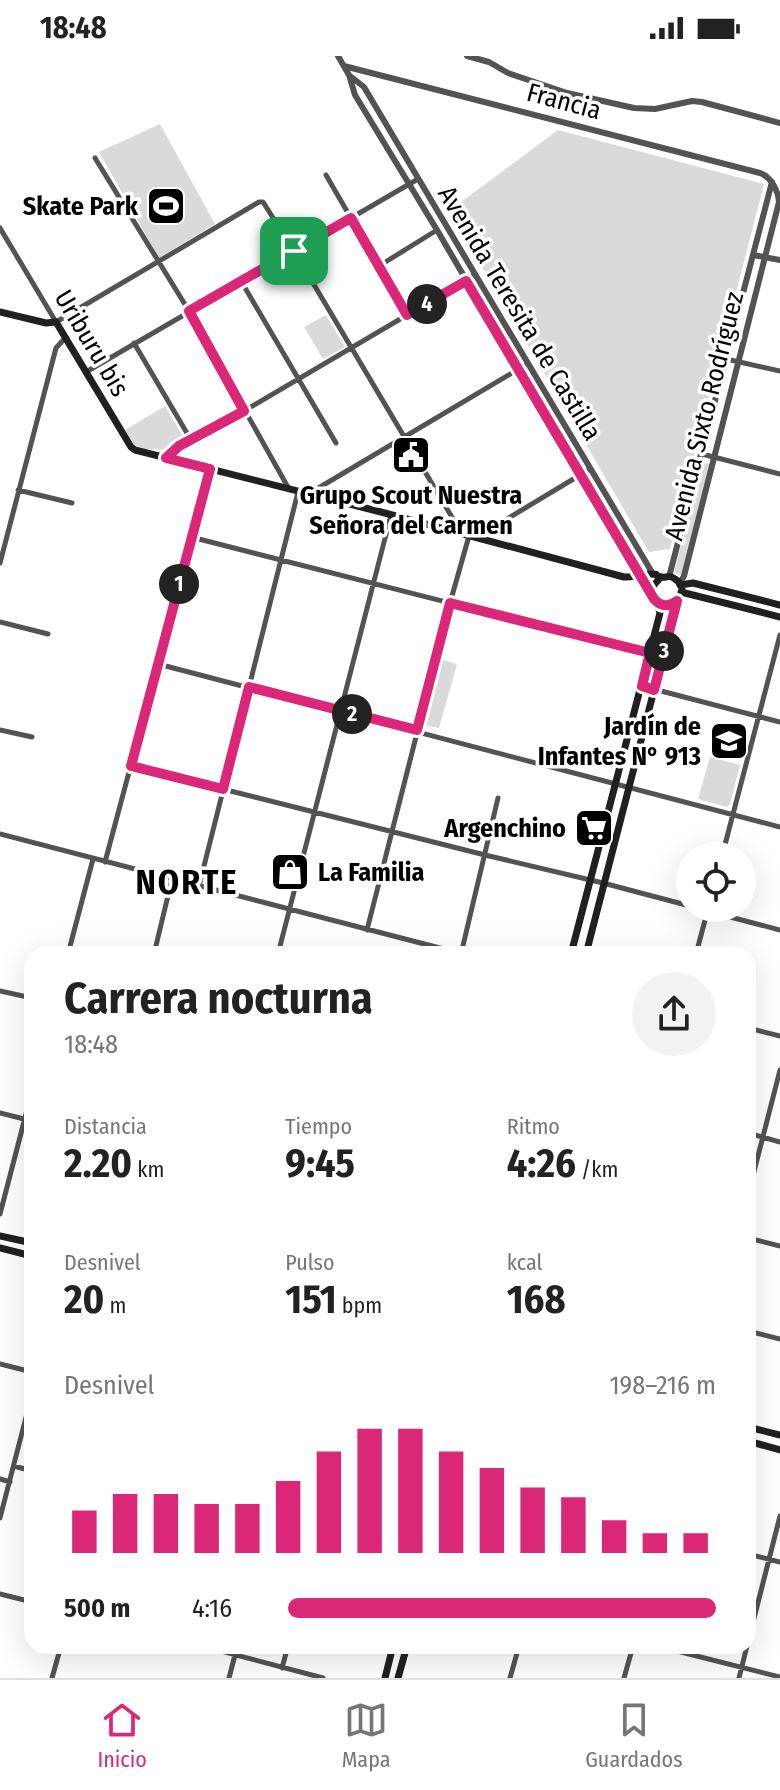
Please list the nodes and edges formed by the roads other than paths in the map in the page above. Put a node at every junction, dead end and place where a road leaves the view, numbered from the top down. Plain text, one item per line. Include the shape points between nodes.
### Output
1 (338, 56) edge
2 (467, 56) edge
3 (344, 66) junction
4 (349, 75) junction
5 (780, 123) edge
6 (95, 158) dead end
7 (326, 175) dead end
8 (418, 179) junction
9 (772, 182) junction
10 (409, 184) junction
11 (768, 201) junction
12 (780, 202) edge
13 (351, 218) junction
14 (0, 228) edge
15 (437, 230) junction
16 (294, 251) junction
17 (753, 255) junction
18 (765, 257) junction
19 (780, 260) edge
20 (158, 262) junction
21 (379, 266) junction
22 (475, 275) junction
23 (241, 281) junction
24 (466, 281) junction
25 (189, 311) junction
26 (0, 312) edge
27 (407, 315) junction
28 (56, 322) junction
29 (66, 337) junction
30 (134, 343) junction
31 (352, 348) junction
32 (726, 359) junction
33 (738, 362) junction
34 (527, 364) junction
35 (518, 369) junction
36 (780, 371) edge
37 (86, 372) junction
38 (298, 378) junction
39 (244, 411) junction
40 (404, 437) junction
41 (191, 440) junction
42 (336, 443) dead end
43 (702, 454) junction
44 (714, 457) junction
45 (166, 458) junction
46 (210, 469) junction
47 (590, 469) junction
48 (580, 474) junction
49 (780, 474) edge
50 (18, 490) junction
51 (294, 491) junction
52 (309, 494) junction
53 (72, 503) dead end
54 (391, 515) junction
55 (459, 533) junction
56 (473, 536) junction
57 (191, 537) junction
58 (281, 560) junction
59 (0, 563) edge
60 (639, 576) junction
61 (661, 576) junction
62 (374, 583) junction
63 (680, 587) junction
64 (655, 600) junction
65 (677, 601) junction
66 (450, 603) junction
67 (780, 605) edge
68 (780, 617) edge
69 (0, 622) edge
70 (48, 634) dead end
71 (780, 635) edge
72 (650, 653) junction
73 (662, 657) junction
74 (158, 664) junction
75 (642, 686) junction
76 (249, 687) junction
77 (654, 690) junction
78 (340, 711) junction
79 (757, 716) junction
80 (780, 722) edge
81 (0, 730) edge
82 (417, 730) junction
83 (32, 737) dead end
84 (131, 766) junction
85 (616, 783) junction
86 (629, 786) junction
87 (223, 789) junction
88 (498, 798) dead end
89 (315, 812) junction
90 (732, 815) junction
91 (780, 827) edge
92 (393, 832) junction
93 (0, 834) edge
94 (725, 842) edge
95 (485, 855) junction
96 (93, 859) junction
97 (105, 862) junction
98 (172, 879) junction
99 (590, 880) junction
100 (603, 883) junction
101 (199, 886) junction
102 (676, 902) edge
103 (289, 910) junction
104 (705, 922) edge
105 (751, 922) edge
106 (367, 930) junction
107 (780, 930) edge
108 (70, 946) edge
109 (156, 946) edge
110 (280, 946) edge
111 (430, 946) edge
112 (464, 946) edge
113 (573, 946) edge
114 (588, 946) edge
115 (698, 946) edge
116 (0, 991) edge
117 (24, 996) edge
118 (756, 1030) edge
119 (780, 1036) edge
120 (780, 1070) edge
121 (0, 1113) edge
122 (24, 1119) edge
123 (24, 1123) edge
124 (756, 1135) edge
125 (762, 1137) junction
126 (780, 1142) edge
127 (756, 1162) edge
128 (0, 1214) edge
129 (0, 1236) edge
130 (756, 1240) edge
131 (24, 1241) edge
132 (780, 1246) edge
133 (0, 1248) edge
134 (24, 1254) edge
135 (756, 1333) edge
136 (780, 1339) edge
137 (0, 1364) edge
138 (24, 1370) edge
139 (24, 1426) edge
140 (756, 1429) edge
141 (780, 1435) edge
142 (756, 1443) edge
143 (780, 1450) edge
144 (14, 1466) junction
145 (24, 1469) edge
146 (0, 1479) edge
147 (10, 1482) junction
148 (780, 1516) edge
149 (0, 1518) edge
150 (756, 1556) edge
151 (769, 1559) junction
152 (780, 1562) edge
153 (0, 1594) edge
154 (24, 1600) edge
155 (756, 1612) edge
156 (59, 1654) edge
157 (231, 1654) edge
158 (286, 1654) edge
159 (391, 1654) edge
160 (405, 1654) edge
161 (517, 1654) edge
162 (631, 1654) edge
163 (688, 1654) edge
164 (746, 1654) edge
165 (235, 1655) junction
166 (282, 1668) junction
167 (742, 1668) junction
168 (780, 1677) edge
169 (52, 1678) edge
170 (229, 1678) edge
171 (323, 1678) edge
172 (385, 1678) edge
173 (398, 1678) edge
174 (510, 1678) edge
175 (624, 1678) edge
176 (739, 1678) edge

1 - 3 street, Avenida Teresita de Castilla
2 - 5 street via 567,93 634,108 702,102
3 - 4 street, Avenida Teresita de Castilla
3 - 9 street, Francia via 760,173
4 - 8 street, Avenida Teresita de Castilla via 364,87
4 - 10 street, Avenida Teresita de Castilla via 355,95
6 - 20 street
7 - 13 street
8 - 10 street
8 - 22 street, Avenida Teresita de Castilla
9 - 11 street, Avenida Sixto Rodríguez
9 - 12 street
10 - 13 street
10 - 15 street, Avenida Teresita de Castilla
11 - 12 street
11 - 17 street, Avenida Sixto Rodríguez
12 - 18 street, Avenida Sixto Rodríguez
13 - 16 street
13 - 21 street
14 - 28 street, Uriburu bis
15 - 21 street
15 - 24 street, Avenida Teresita de Castilla
16 - 20 street via 259,202
16 - 23 street
16 - 31 street
17 - 18 street
17 - 32 street, Avenida Sixto Rodríguez
18 - 19 street
18 - 33 street, Avenida Sixto Rodríguez
20 - 25 street
20 - 28 street
21 - 27 street
22 - 24 street
22 - 34 street, Avenida Teresita de Castilla
23 - 25 street
23 - 38 street
24 - 27 street
24 - 35 street, Avenida Teresita de Castilla
25 - 30 street
25 - 39 street
26 - 28 main road
27 - 31 street
28 - 29 main road, Uriburu bis
29 - 37 main road, Uriburu bis
29 - 50 street via 56,348
30 - 37 street
30 - 41 street
31 - 38 street
31 - 40 street
32 - 33 street
32 - 43 street, Avenida Sixto Rodríguez
33 - 36 street
33 - 44 street, Avenida Sixto Rodríguez
34 - 35 street
34 - 47 street, Avenida Teresita de Castilla
35 - 40 street
35 - 48 street, Avenida Teresita de Castilla
37 - 45 main road, Uriburu bis via 131,447
38 - 39 street
38 - 42 street
39 - 41 street
39 - 51 street
40 - 52 street
40 - 55 street
41 - 45 street
43 - 44 street
43 - 61 street, Avenida Sixto Rodríguez
44 - 49 street
44 - 63 street, Avenida Sixto Rodríguez
45 - 46 main road, Uriburu bis
46 - 51 main road, Uriburu bis
46 - 57 street
47 - 48 street
47 - 61 street, Avenida Teresita de Castilla
48 - 56 street
48 - 60 street, Avenida Teresita de Castilla
50 - 53 street
50 - 59 street
51 - 52 main road, Uriburu bis
51 - 58 street
52 - 54 main road, Uriburu bis
54 - 55 main road, Uriburu bis
54 - 62 street
55 - 56 main road, Uriburu bis
56 - 60 main road, Uriburu bis via 624,577
56 - 66 street
57 - 58 street
57 - 74 street
58 - 62 street
58 - 76 street
60 - 61 main road
60 - 64 main road, Avenida Teresita de Castilla
61 - 63 main road via 675,579
61 - 64 main road via 653,586
62 - 66 street
62 - 78 street
63 - 65 main road
63 - 67 main road via 693,583
63 - 68 main road
64 - 65 main road via 664,606
64 - 72 main road via 660,613
65 - 73 main road
66 - 72 street
66 - 82 street
69 - 70 street
71 - 79 street
72 - 73 street
72 - 75 main road
73 - 77 main road
74 - 76 street
74 - 84 street
75 - 77 street
75 - 85 main road
76 - 78 street
76 - 87 street
77 - 79 street
77 - 86 main road
78 - 82 street
78 - 89 street
79 - 80 street
79 - 90 street
81 - 83 street
82 - 85 street
82 - 92 street
84 - 87 street
84 - 97 street
85 - 86 street
85 - 99 main road
86 - 90 street
86 - 100 main road
87 - 89 street
87 - 101 street
88 - 95 street
89 - 92 street
89 - 103 street
90 - 91 street
90 - 94 street
92 - 95 street
92 - 106 street
93 - 96 street
95 - 99 street
95 - 112 street
96 - 97 street
96 - 108 street
97 - 98 street
98 - 101 street
98 - 109 street
99 - 100 street
99 - 113 main road
100 - 102 street
100 - 114 main road
101 - 103 street
103 - 106 street
103 - 110 street
104 - 115 street
105 - 107 street
106 - 111 street
116 - 117 street
118 - 119 street
120 - 125 street
121 - 122 street
123 - 128 street
124 - 125 street
125 - 126 street
125 - 127 street
129 - 131 main road
130 - 132 street
133 - 134 main road
135 - 136 street
137 - 138 street
139 - 144 street
140 - 141 main road
142 - 143 main road
144 - 145 street
144 - 147 street
146 - 147 street
147 - 149 street
148 - 151 street
150 - 151 street
151 - 152 street
151 - 155 street
153 - 154 street
156 - 169 street
157 - 165 street
158 - 166 street
159 - 172 main road
160 - 173 main road
161 - 174 street
162 - 175 street
163 - 167 street
164 - 167 street
165 - 166 street
165 - 170 street
166 - 171 street
167 - 168 street
167 - 176 street

